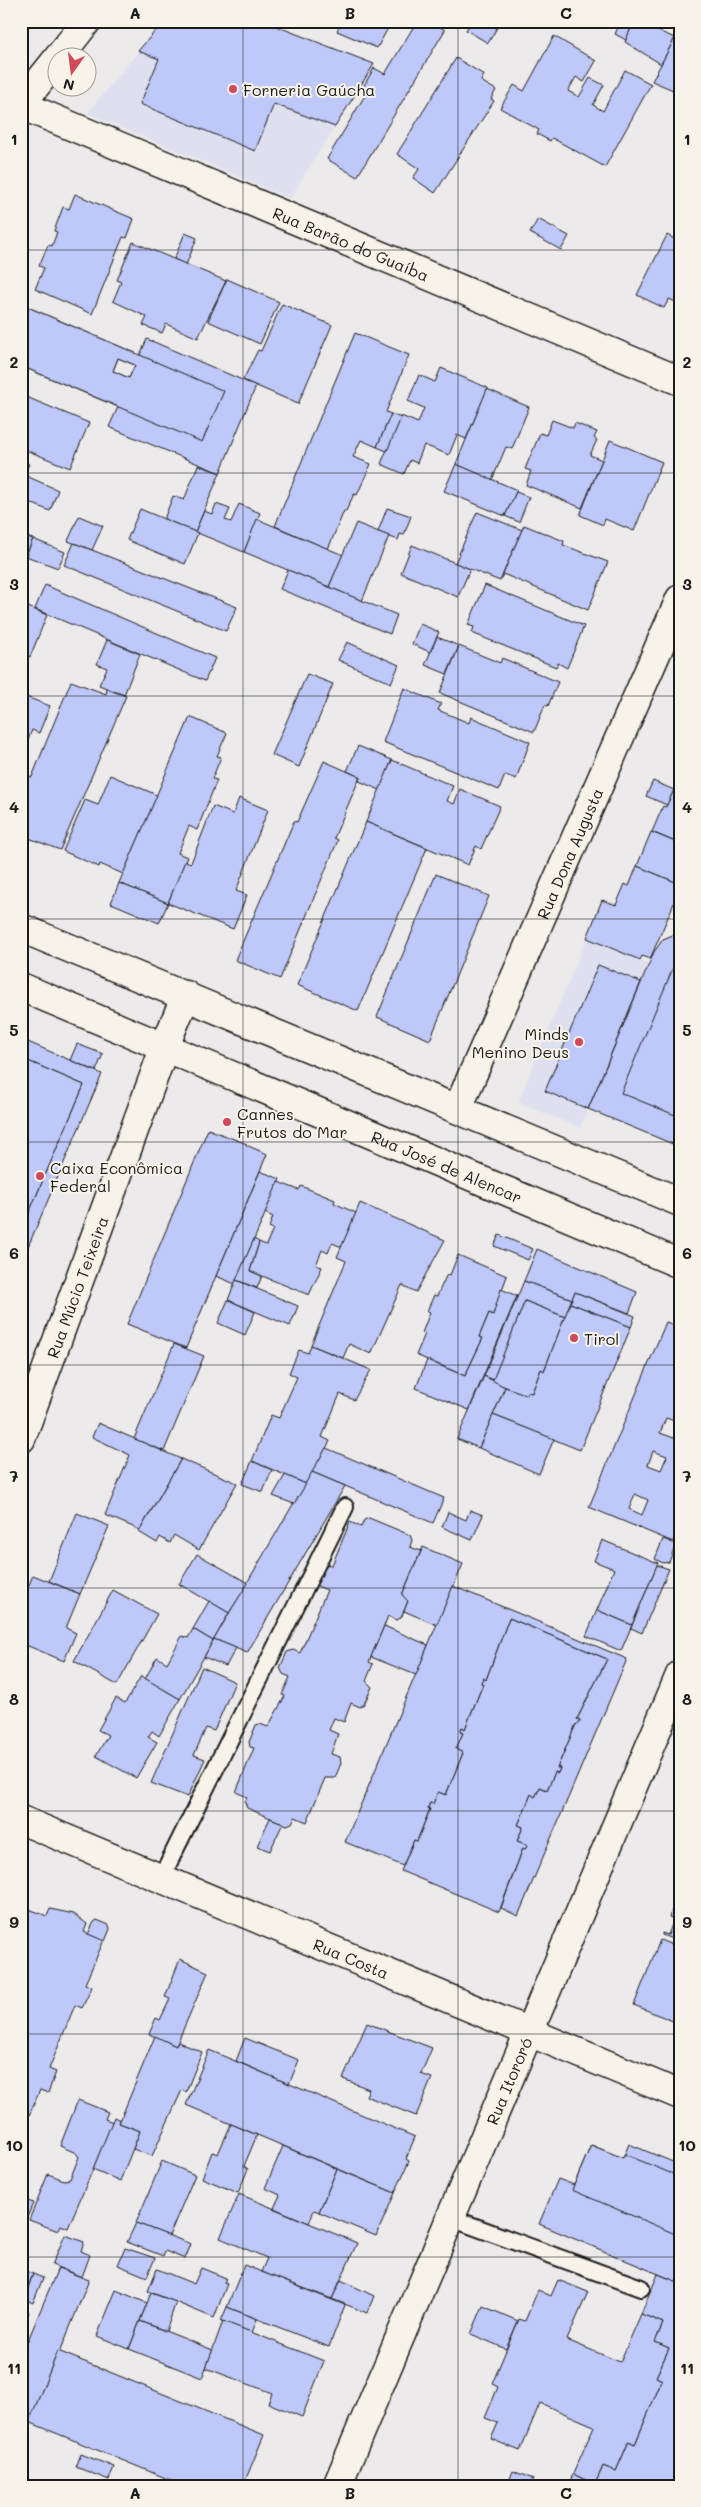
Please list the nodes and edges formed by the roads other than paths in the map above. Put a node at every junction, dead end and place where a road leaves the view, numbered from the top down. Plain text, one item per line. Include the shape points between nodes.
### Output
1 (87, 21) edge
2 (66, 48) edge
3 (48, 70) edge
4 (21, 104) edge
5 (680, 382) edge
6 (680, 599) edge
7 (21, 928) edge
8 (21, 987) edge
9 (186, 995) junction
10 (165, 1046) junction
11 (458, 1108) junction
12 (680, 1202) edge
13 (680, 1264) edge
14 (21, 1439) edge
15 (345, 1507) dead end
16 (680, 1675) edge
17 (21, 1820) edge
18 (161, 1878) junction
19 (530, 2032) junction
20 (680, 2095) edge
21 (451, 2218) junction
22 (641, 2288) dead end
23 (337, 2486) edge

1 - 2 street
3 - 4 street
4 - 5 street, Rua Barão do Guaíba
6 - 11 street, Rua Dona Augusta
7 - 9 street
8 - 10 street, Rua José de Alencar
9 - 10 street, Rua Múcio Teixeira
9 - 11 street
10 - 13 street, Rua José de Alencar
10 - 14 street, Rua Múcio Teixeira
11 - 12 street
15 - 18 lane
16 - 19 street, Rua Itororó
17 - 18 street, Rua Costa
18 - 19 street, Rua Costa
19 - 20 street, Rua Costa
19 - 21 street, Rua Itororó
21 - 22 lane
21 - 23 street, Rua Itororó

